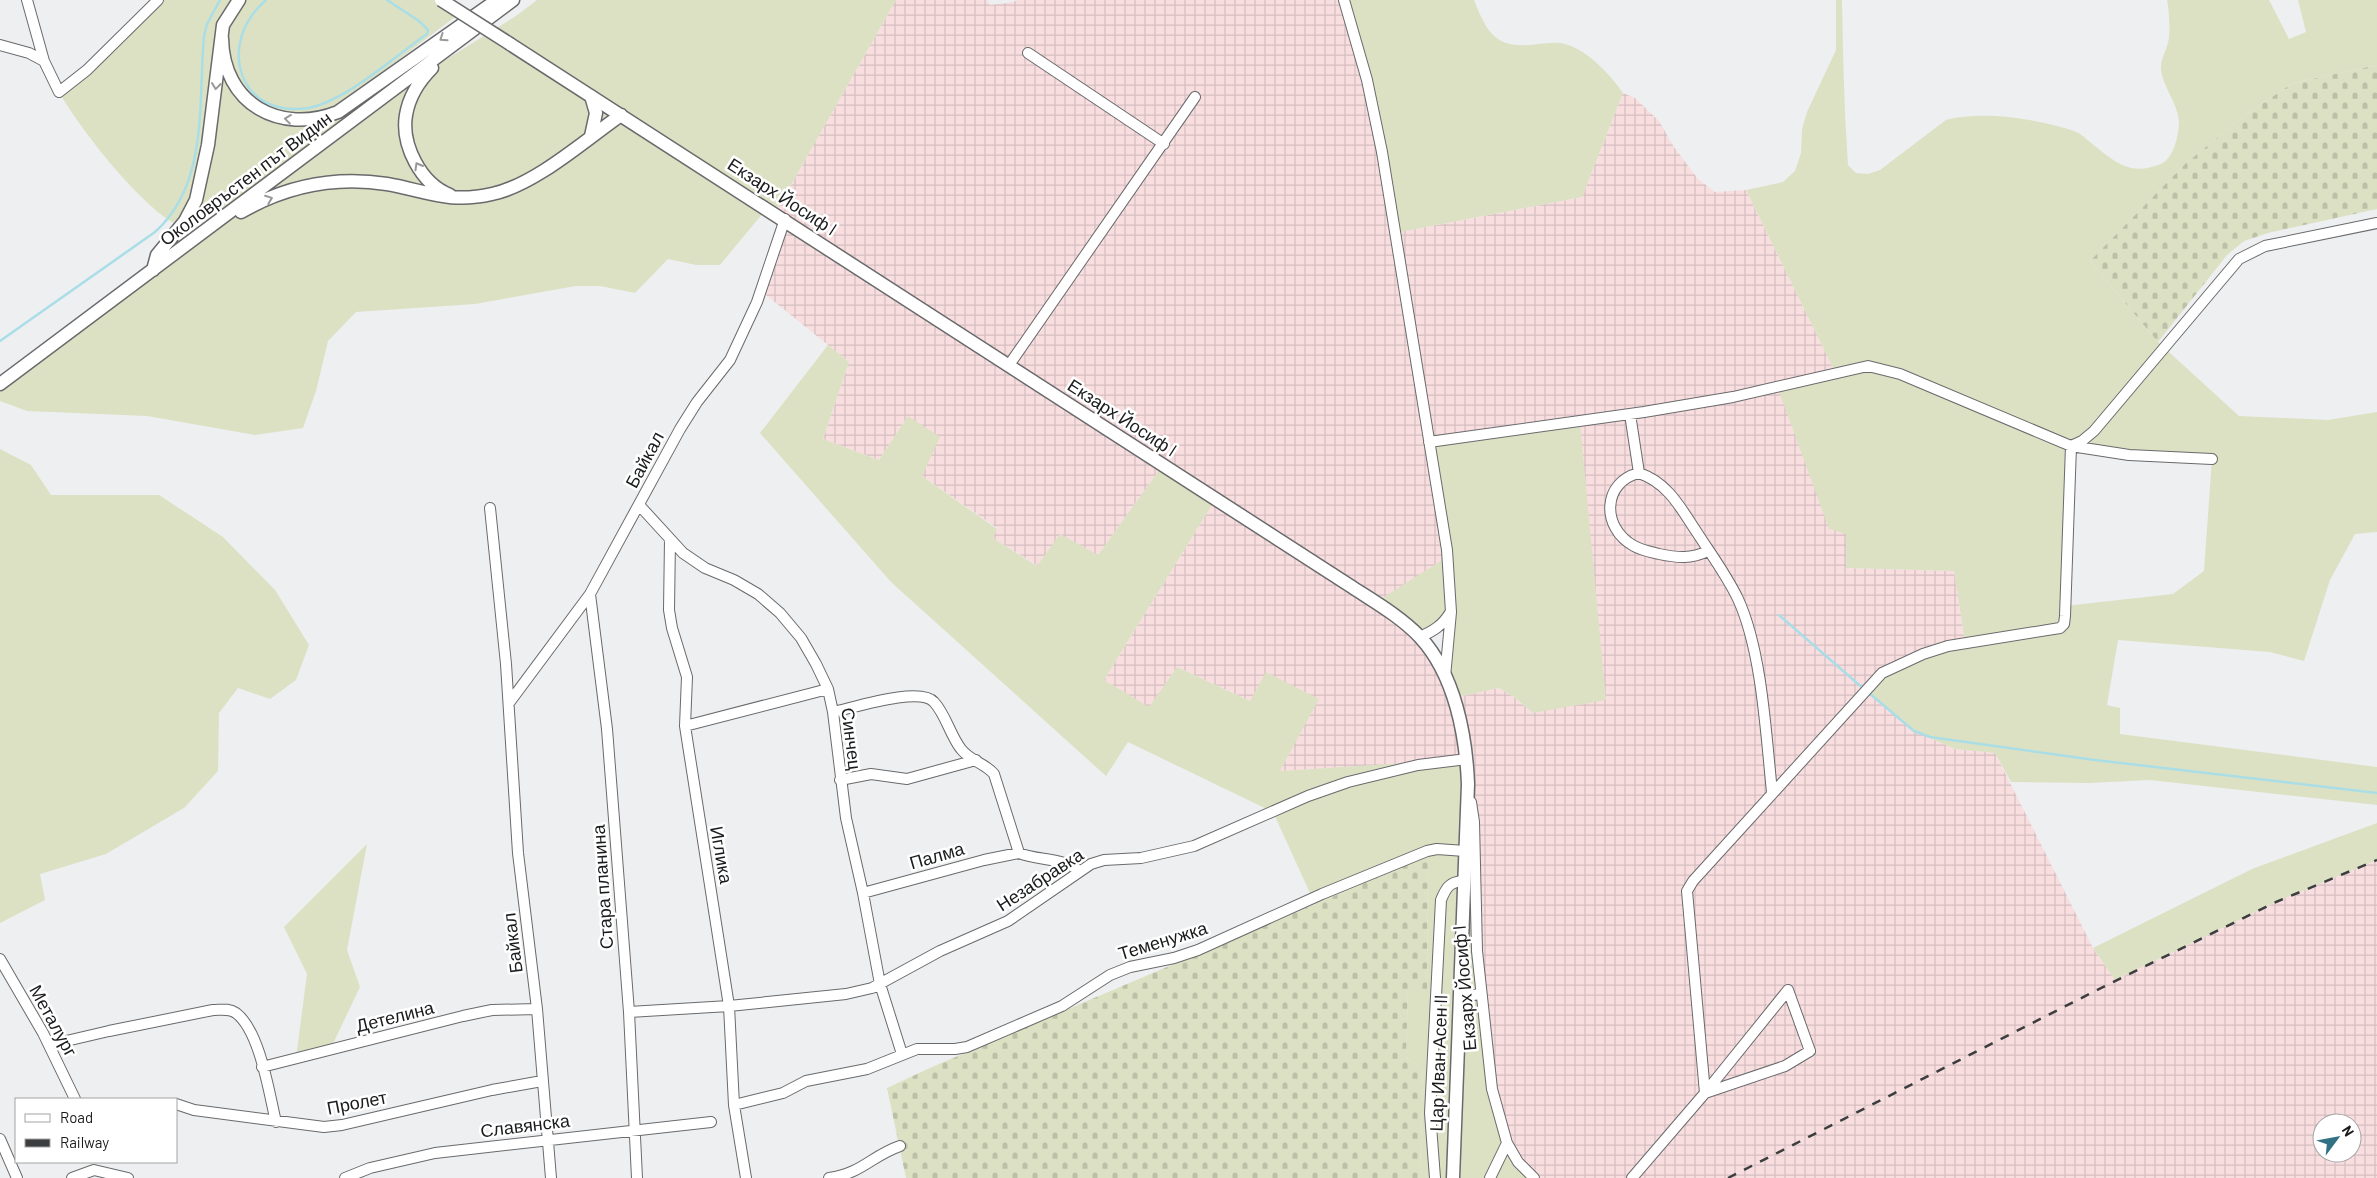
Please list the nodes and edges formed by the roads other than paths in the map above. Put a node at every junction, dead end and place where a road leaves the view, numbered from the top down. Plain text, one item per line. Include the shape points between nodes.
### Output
1 (27, 0) edge
2 (158, 0) edge
3 (239, 0) edge
4 (441, 0) edge
5 (497, 0) edge
6 (513, 0) edge
7 (522, 0) edge
8 (1344, 0) edge
9 (222, 38) junction
10 (0, 45) edge
11 (1028, 53) dead end
12 (44, 61) junction
13 (591, 96) junction
14 (1195, 97) dead end
15 (621, 115) junction
16 (590, 136) junction
17 (1164, 144) junction
18 (472, 198) junction
19 (784, 219) junction
20 (2377, 223) edge
21 (182, 250) junction
22 (153, 270) junction
23 (1009, 365) junction
24 (0, 384) edge
25 (1630, 414) junction
26 (1429, 442) junction
27 (2071, 446) junction
28 (2212, 459) dead end
29 (1639, 473) junction
30 (640, 506) junction
31 (490, 508) dead end
32 (670, 539) junction
33 (1708, 550) junction
34 (590, 594) junction
35 (1451, 612) junction
36 (1420, 637) junction
37 (1445, 678) junction
38 (828, 689) junction
39 (509, 703) junction
40 (833, 712) junction
41 (685, 726) junction
42 (1467, 759) junction
43 (976, 760) junction
44 (840, 780) junction
45 (1468, 784) junction
46 (1772, 792) junction
47 (1019, 853) junction
48 (1465, 855) junction
49 (1079, 871) junction
50 (1463, 881) junction
51 (863, 893) junction
52 (0, 958) edge
53 (880, 984) junction
54 (1480, 994) junction
55 (1459, 997) junction
56 (729, 1006) junction
57 (537, 1009) junction
58 (629, 1012) junction
59 (49, 1045) junction
60 (902, 1054) junction
61 (262, 1067) junction
62 (542, 1082) junction
63 (1705, 1093) junction
64 (75, 1098) edge
65 (178, 1105) edge
66 (734, 1105) junction
67 (276, 1122) junction
68 (711, 1122) dead end
69 (637, 1130) junction
70 (0, 1139) edge
71 (548, 1139) junction
72 (1507, 1142) junction
73 (900, 1146) dead end
74 (101, 1166) edge
75 (17, 1178) edge
76 (72, 1178) edge
77 (128, 1178) edge
78 (345, 1178) edge
79 (551, 1178) edge
80 (637, 1178) edge
81 (746, 1178) edge
82 (829, 1178) edge
83 (1435, 1178) edge
84 (1453, 1178) edge
85 (1490, 1178) edge
86 (1534, 1178) edge
87 (1632, 1178) edge

1 - 12 street
2 - 12 street via 87,70 59,92
3 - 9 main road via 223,25
4 - 13 main road, Екзарх Йосиф I, bridge
5 -> 9 main road via 338,112 324,118 304,120 272,116 247,100 224,62
6 - 21 main road, Околовръстен път Видин
18 -> 7 main road via 458,198 428,181 416,163 407,138 406,115 413,94 433,67
8 - 26 street via 1367,80 1382,152
9 -> 22 main road via 207,154 196,200 185,221 157,255
10 - 12 street
11 - 17 street
13 - 15 main road, Екзарх Йосиф I
13 - 16 main road via 596,113
14 - 17 street
15 - 16 main road
15 - 19 main road, Екзарх Йосиф I
16 - 18 main road via 512,188
17 - 23 street
21 -> 18 main road via 248,208 311,184 352,180 450,199
19 - 23 main road, Екзарх Йосиф I
19 - 30 street, Байкал via 757,302 730,360 680,429
20 - 27 street via 2265,246 2239,259 2094,431
21 - 22 main road, Околовръстен път Видин
22 - 24 main road, Околовръстен път Видин
23 - 36 main road, Екзарх Йосиф I via 1352,587
25 - 26 street
25 - 27 street via 1733,397 1868,366 1900,374
25 - 29 street
26 - 35 street via 1447,550
27 - 28 street via 2129,455
27 - 46 street via 2064,624 2060,628 1948,646 1893,666 1872,683
29 - 33 street via 1663,485
29 - 33 street via 1623,480 1610,495 1610,515 1623,537 1633,545 1668,556 1686,558
30 - 32 street, Синчец
30 - 34 street, Байкал
31 - 39 street, Байкал
32 - 38 street, Синчец via 705,568 758,594 780,613 801,638
32 - 41 street, Иглика via 669,610 686,677
33 - 46 street via 1739,600 1750,637 1761,690
34 - 39 street, Байкал
34 - 58 street, Стара планина via 607,729
35 - 36 street via 1444,623
35 - 37 street
36 - 37 main road, Екзарх Йосиф I
37 - 42 main road, Екзарх Йосиф I via 1459,717
38 - 40 street, Синчец
38 - 41 street
39 - 57 street, Байкал via 518,854
40 - 43 street via 902,697 927,697 935,702 961,750
40 - 44 street, Синчец
41 - 56 street, Иглика
42 - 45 main road, Екзарх Йосиф I
42 - 49 street, Незабравка via 1418,765 1348,782 1194,846 1141,858 1104,860
43 - 44 street via 907,779 871,774
43 - 47 street via 994,774
44 - 51 street, Синчец
45 - 48 main road, Екзарх Йосиф I
45 - 54 street, Екзарх Йосиф I via 1474,822
46 - 63 street via 1687,891
47 - 49 street via 1066,863
47 - 51 street, Палма
48 - 50 main road, Цар Иван Асен II
48 - 60 street, Теменужка via 1437,849 1427,851 1198,950 1110,975 1062,1006 966,1047 917,1049
49 - 53 street, Незабравка via 1008,921 940,950
50 - 55 main road, Цар Иван Асен II
50 - 83 street via 1450,884 1441,900 1430,1113
51 - 53 street, Синчец
52 - 59 street, Металург
53 - 56 street, Незабравка via 846,994
53 - 60 street, Синчец
54 - 55 street
54 - 72 street, Екзарх Йосиф I via 1492,1089
55 - 84 main road, Цар Иван Асен II
56 - 58 street, Незабравка
56 - 66 street, Иглика
57 - 61 street, Детелина via 492,1010 463,1016
57 - 62 street, Байкал
58 - 69 street, Стара планина
59 - 61 street via 225,1009 234,1012 250,1032
59 - 64 street, Металург
60 - 66 street via 867,1069 806,1081 783,1093
61 - 67 street
62 - 67 street, Пролет via 492,1090 342,1125 324,1127
62 - 71 street, Байкал
63 - 63 street via 1785,1066 1810,1051 1788,990
63 - 87 street
65 - 67 street, Пролет
66 - 81 street, Иглика
68 - 69 street, Славянска
69 - 71 street, Славянска
69 - 80 street, Стара планина
70 - 75 street
71 - 78 street, Славянска via 435,1153 378,1166
71 - 79 street, Байкал
72 - 85 street
72 - 86 street, Екзарх Йосиф I via 1518,1162
73 - 82 street via 878,1156 854,1173
74 - 76 street
74 - 77 street

